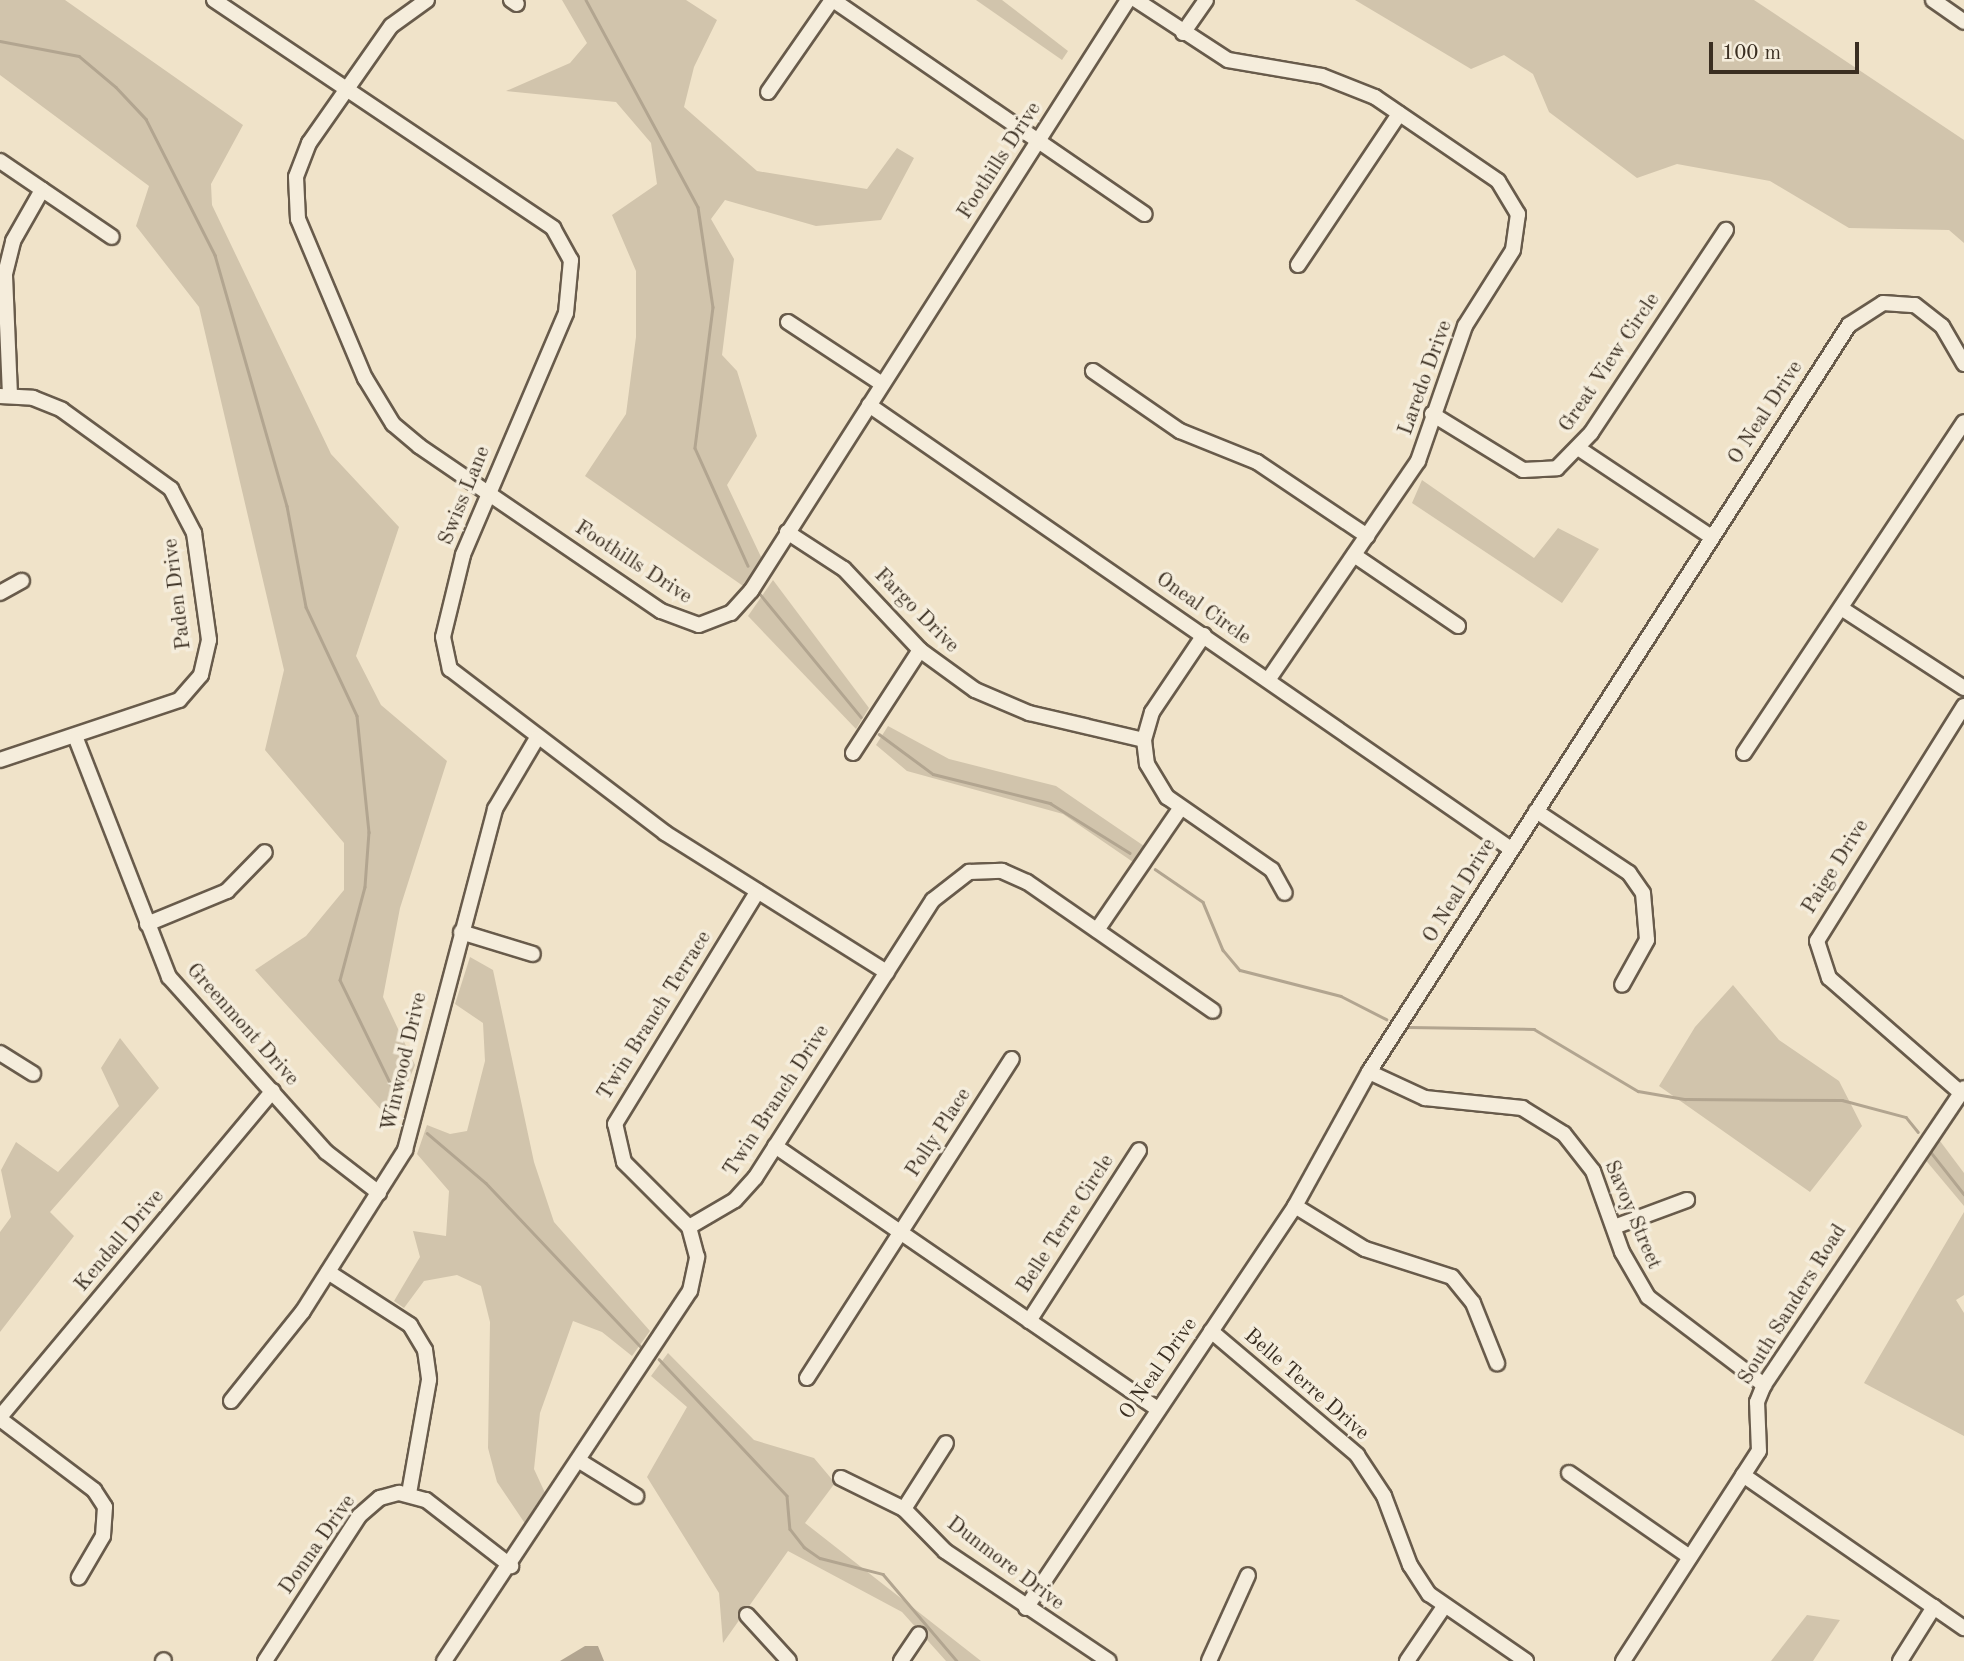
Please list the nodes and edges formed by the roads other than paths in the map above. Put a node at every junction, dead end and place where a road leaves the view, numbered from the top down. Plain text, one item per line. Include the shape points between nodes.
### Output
1 (214, 0) edge
2 (427, 0) edge
3 (832, 0) edge
4 (1128, 0) edge
5 (1136, 0) edge
6 (1206, 0) edge
7 (1933, 0) edge
8 (1964, 22) edge
9 (1183, 33) junction
10 (346, 90) junction
11 (768, 92) dead end
12 (1399, 114) junction
13 (1038, 141) junction
14 (0, 160) edge
15 (43, 190) junction
16 (1144, 214) dead end
17 (1726, 230) dead end
18 (112, 237) dead end
19 (1297, 265) dead end
20 (788, 322) dead end
21 (1964, 364) edge
22 (1093, 371) dead end
23 (882, 384) junction
24 (5, 396) edge
25 (869, 405) junction
26 (1432, 414) junction
27 (1964, 422) edge
28 (1578, 448) junction
29 (487, 491) junction
30 (787, 532) junction
31 (1367, 536) junction
32 (1710, 536) junction
33 (1354, 555) junction
34 (22, 582) dead end
35 (0, 593) edge
36 (1842, 608) junction
37 (1458, 626) dead end
38 (1204, 635) junction
39 (920, 650) junction
40 (1268, 680) junction
41 (1964, 688) edge
42 (1964, 706) edge
43 (75, 736) junction
44 (537, 738) junction
45 (1144, 740) junction
46 (853, 753) dead end
47 (1744, 753) dead end
48 (0, 760) edge
49 (1180, 808) junction
50 (1536, 811) junction
51 (1511, 849) junction
52 (265, 852) dead end
53 (758, 891) junction
54 (1285, 893) dead end
55 (147, 924) junction
56 (1097, 930) junction
57 (461, 932) junction
58 (533, 954) dead end
59 (887, 972) junction
60 (1622, 985) dead end
61 (1213, 1011) dead end
62 (0, 1053) edge
63 (1012, 1059) dead end
64 (1370, 1072) junction
65 (33, 1074) dead end
66 (1962, 1090) edge
67 (273, 1091) junction
68 (775, 1146) junction
69 (1139, 1150) dead end
70 (379, 1193) junction
71 (1687, 1200) dead end
72 (1295, 1206) junction
73 (688, 1227) junction
74 (1614, 1227) junction
75 (901, 1231) junction
76 (328, 1272) junction
77 (1029, 1321) junction
78 (1211, 1331) junction
79 (1497, 1363) dead end
80 (807, 1378) dead end
81 (1764, 1385) junction
82 (231, 1401) dead end
83 (1156, 1408) junction
84 (0, 1418) edge
85 (946, 1443) dead end
86 (581, 1462) junction
87 (1569, 1473) dead end
88 (1743, 1475) junction
89 (841, 1478) dead end
90 (409, 1494) junction
91 (636, 1496) dead end
92 (904, 1509) junction
93 (1690, 1557) junction
94 (511, 1566) junction
95 (1248, 1575) dead end
96 (79, 1577) dead end
97 (1934, 1607) junction
98 (1026, 1608) junction
99 (1443, 1608) junction
100 (747, 1615) dead end
101 (1964, 1628) edge
102 (919, 1634) dead end
103 (265, 1661) edge
104 (444, 1661) edge
105 (789, 1661) edge
106 (901, 1661) edge
107 (1109, 1661) edge
108 (1209, 1661) edge
109 (1407, 1661) edge
110 (1526, 1661) edge
111 (1622, 1661) edge
112 (1900, 1661) edge

1 - 10 street, Swiss Lane
2 - 10 street, Foothills Drive via 391,26
3 - 11 street
3 - 13 street
4 - 13 street, Foothills Drive
5 - 9 street, Laredo Drive
6 - 9 street
7 - 8 street
9 - 12 street, Laredo Drive via 1247,67 1345,82
10 - 29 street, Foothills Drive via 298,165 298,219 377,402 402,433
10 - 29 street, Swiss Lane via 554,228 571,260 566,313
12 - 19 street
12 - 26 street, Laredo Drive via 1498,181 1518,214 1513,250 1465,326
13 - 16 street
13 - 23 street, Foothills Drive
14 - 15 street
15 - 18 street
15 - 24 street via 16,233 5,274
17 - 28 street, Great View Circle
20 - 23 street
21 - 32 street, O Neal Drive via 1942,326 1915,305 1883,303 1860,314
22 - 31 street via 1180,431 1264,466
23 - 25 street, Foothills Drive
24 - 43 street, Paden Drive via 62,410 152,472 180,501 194,533 209,640 201,675 165,707
25 - 30 street, Foothills Drive
25 - 38 street, Oneal Circle
26 - 28 street, Great View Circle via 1523,470 1557,468
26 - 31 street, Laredo Drive via 1418,461
27 - 36 street
28 - 32 street
29 - 30 street, Foothills Drive via 661,611 699,625 741,604
29 - 44 street, Swiss Lane via 463,555 443,650 463,683
30 - 39 street, Fargo Drive via 844,569
31 - 33 street, Laredo Drive
32 - 50 street, O Neal Drive
33 - 37 street
33 - 40 street, Laredo Drive
34 - 35 street
36 - 41 street
36 - 47 street
38 - 40 street, Oneal Circle
38 - 45 street via 1158,701
39 - 45 street, Fargo Drive via 1004,704
39 - 46 street
40 - 51 street, Oneal Circle
42 - 66 street, Paige Drive via 1817,942 1822,967 1835,984
43 - 48 street, Paden Drive
43 - 55 street, Greenmont Drive
44 - 53 street, Swiss Lane via 665,833
44 - 57 street, Winwood Drive via 495,809
45 - 49 street via 1152,775
49 - 54 street via 1272,870
49 - 56 street
50 - 51 street, O Neal Drive
50 - 60 street via 1616,863 1643,893 1647,940
51 - 64 street, O Neal Drive
52 - 55 street via 227,891
53 - 59 street, Swiss Lane
53 - 73 street, Twin Branch Terrace via 615,1124 624,1162
55 - 67 street, Greenmont Drive via 169,977
56 - 59 street, Twin Branch Drive via 1014,875 981,870 940,891
56 - 61 street, Twin Branch Drive
57 - 58 street
57 - 70 street, Winwood Drive via 415,1122
59 - 68 street, Twin Branch Drive
62 - 65 street
63 - 75 street, Polly Place
64 - 72 street, O Neal Drive
64 - 74 street, Savoy Street via 1415,1096 1504,1103 1545,1119 1586,1158
66 - 81 street, South Sanders Road
67 - 70 street, Greenmont Drive via 326,1152
67 - 84 street, Kendall Drive
68 - 73 street, Twin Branch Drive via 745,1191
68 - 75 street
69 - 77 street, Belle Terre Circle
70 - 76 street, Winwood Drive
71 - 74 street
72 - 78 street, O Neal Drive
72 - 79 street via 1365,1249 1452,1277 1473,1303
73 - 86 street via 697,1257 690,1291
74 - 81 street, Savoy Street via 1637,1282 1657,1308
75 - 77 street
75 - 80 street, Polly Place
76 - 82 street, Winwood Drive
76 - 90 street via 410,1325 425,1350 429,1380
77 - 83 street
78 - 83 street, O Neal Drive
78 - 99 street, Belle Terre Drive via 1357,1455 1384,1496 1417,1580
81 - 88 street, South Sanders Road via 1757,1402 1761,1445
83 - 98 street, O Neal Drive
84 - 96 street via 94,1490 105,1507 103,1536
85 - 92 street
86 - 91 street
86 - 94 street
87 - 93 street
88 - 93 street, South Sanders Road
88 - 97 street
89 - 92 street, Dunmore Drive
90 - 94 street via 436,1507
90 - 103 street, Donna Drive via 389,1495 365,1507
92 - 98 street, Dunmore Drive via 946,1551
93 - 111 street, South Sanders Road
94 - 104 street
95 - 108 street
97 - 101 street
97 - 112 street
98 - 107 street, Dunmore Drive
99 - 109 street
99 - 110 street, Belle Terre Drive
100 - 105 street
102 - 106 street

